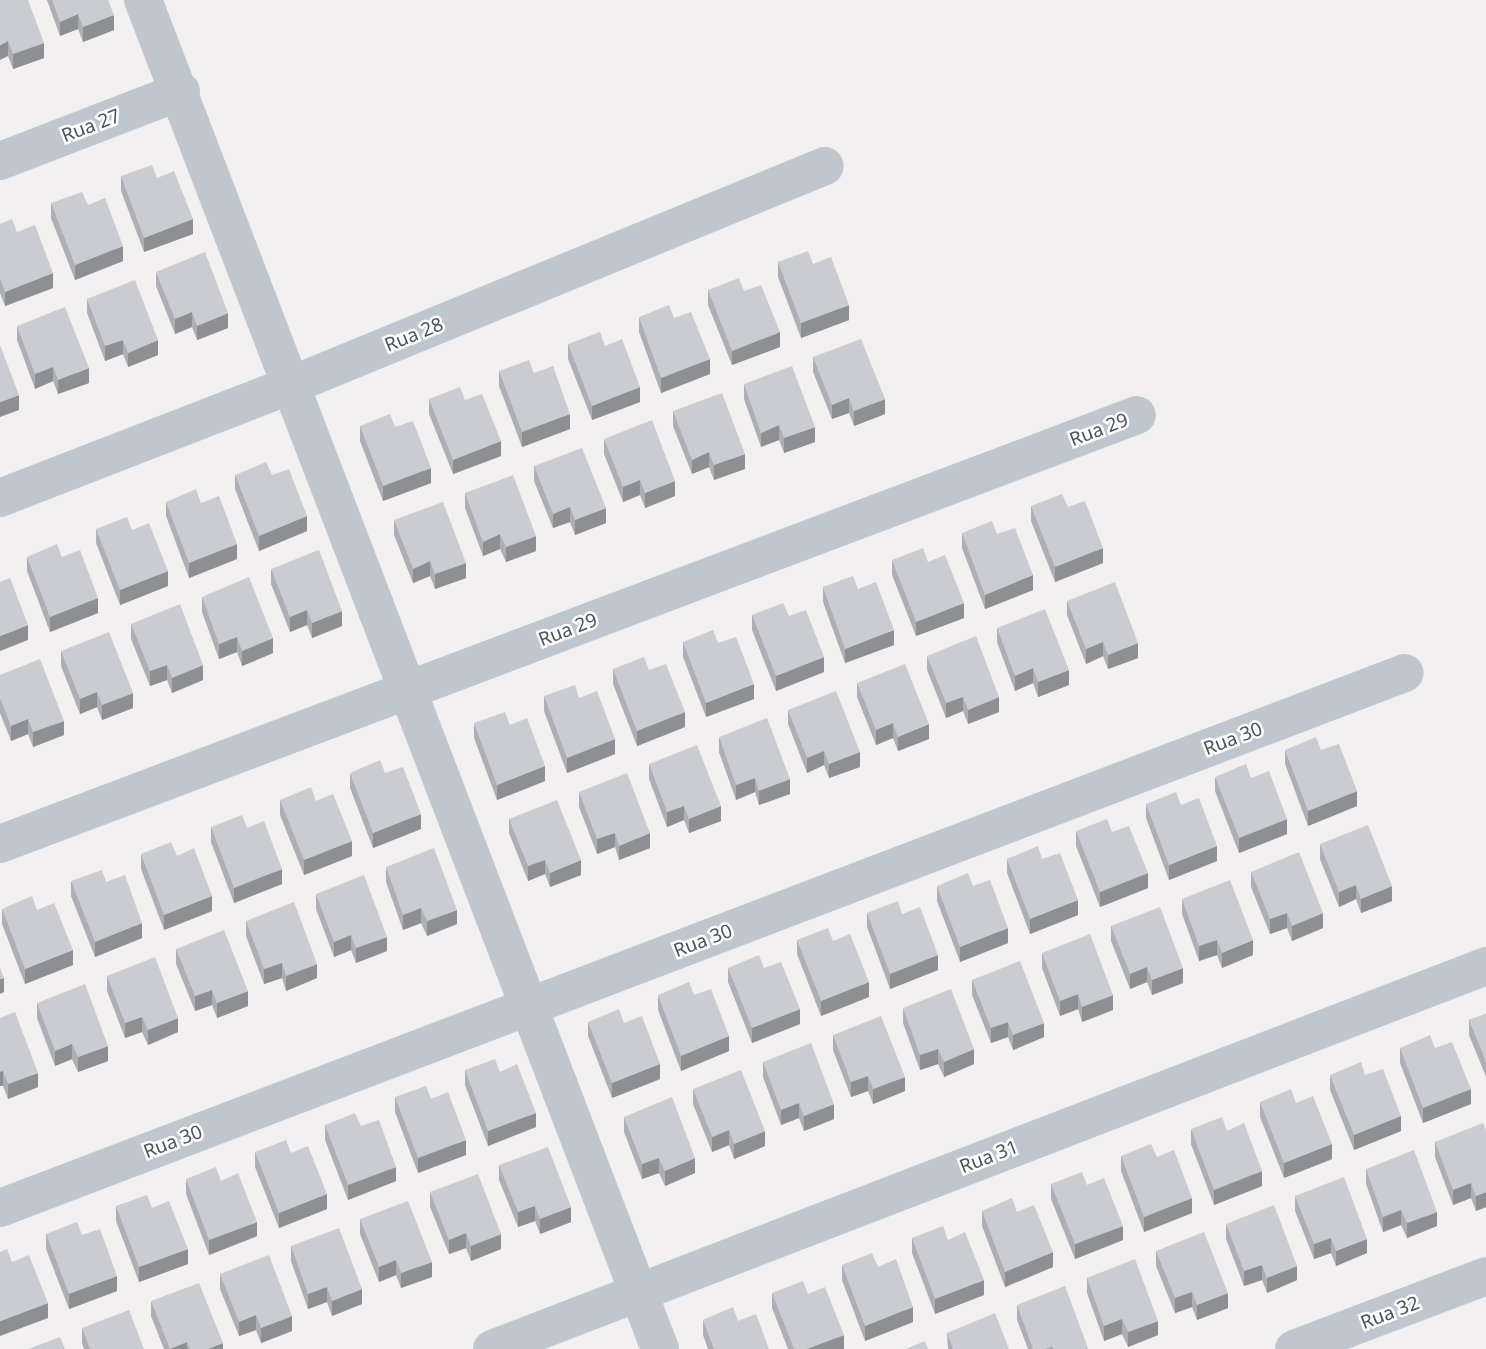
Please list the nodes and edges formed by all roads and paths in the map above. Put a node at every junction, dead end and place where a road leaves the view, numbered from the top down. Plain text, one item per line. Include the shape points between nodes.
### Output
1 (142, 0) edge
2 (181, 91) junction
3 (0, 161) edge
4 (825, 166) dead end
5 (289, 387) junction
6 (1137, 415) dead end
7 (0, 498) edge
8 (1405, 673) dead end
9 (406, 691) junction
10 (0, 844) edge
11 (1486, 966) edge
12 (528, 1007) junction
13 (0, 1208) edge
14 (1486, 1276) edge
15 (638, 1293) junction
16 (492, 1349) edge
17 (660, 1349) edge
18 (1294, 1349) edge

1 - 2 street
2 - 3 street, Rua 27
2 - 5 street
4 - 5 street, Rua 28
5 - 7 street, Rua 28
5 - 9 street
6 - 9 street, Rua 29
8 - 12 street, Rua 30
9 - 10 street, Rua 29
9 - 12 street
11 - 15 street, Rua 31
12 - 13 street, Rua 30
12 - 15 street
14 - 18 street, Rua 32
15 - 16 street, Rua 31
15 - 17 street

